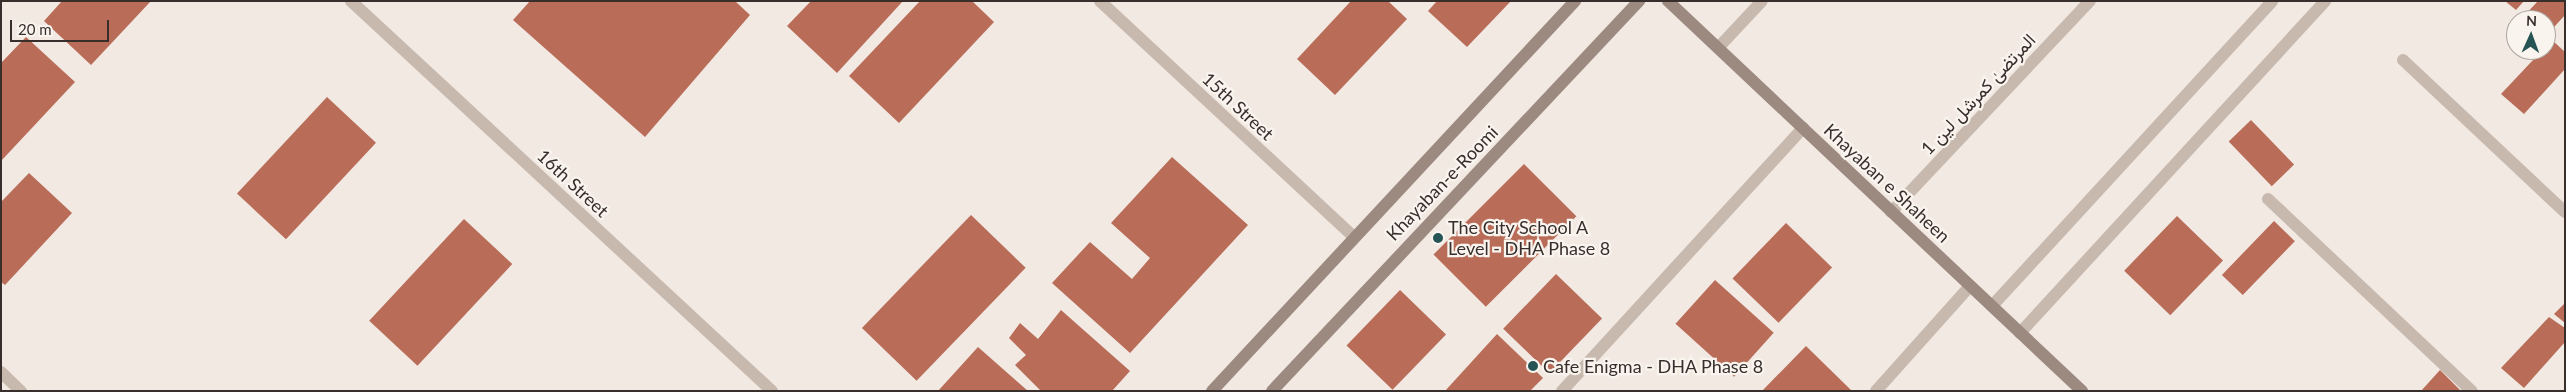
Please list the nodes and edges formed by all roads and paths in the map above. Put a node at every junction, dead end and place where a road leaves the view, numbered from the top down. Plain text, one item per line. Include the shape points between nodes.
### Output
1 (351, 1) edge
2 (1100, 1) edge
3 (1575, 1) edge
4 (1639, 1) edge
5 (1668, 1) edge
6 (1762, 1) edge
7 (2090, 1) edge
8 (2272, 1) edge
9 (2325, 1) edge
10 (1718, 48) junction
11 (2403, 60) dead end
12 (1803, 128) junction
13 (2268, 199) dead end
14 (1891, 212) junction
15 (2565, 212) edge
16 (1353, 236) junction
17 (1970, 286) junction
18 (1992, 306) junction
19 (2020, 333) junction
20 (1, 372) edge
21 (21, 391) edge
22 (772, 391) edge
23 (1212, 391) edge
24 (1272, 391) edge
25 (1562, 391) edge
26 (1876, 391) edge
27 (2082, 391) edge
28 (2472, 391) edge

1 - 22 street, 16th Street
2 - 16 street, 15th Street
3 - 16 street, Khayaban-e-Roomi
4 - 24 street, Khayaban-e-Roomi
5 - 10 street, Khayaban e Shaheen
6 - 10 street
7 - 14 street, المرتضیٰ کمرشل لین 1
8 - 18 street
9 - 19 street
10 - 12 street, Khayaban e Shaheen
11 - 15 street
12 - 14 street, Khayaban e Shaheen
12 - 25 street
13 - 28 street
14 - 17 street, Khayaban e Shaheen
16 - 23 street, Khayaban-e-Roomi
17 - 18 street, Khayaban e Shaheen
17 - 26 street
18 - 19 street, Khayaban e Shaheen
19 - 27 street, Khayaban e Shaheen
20 - 21 street

